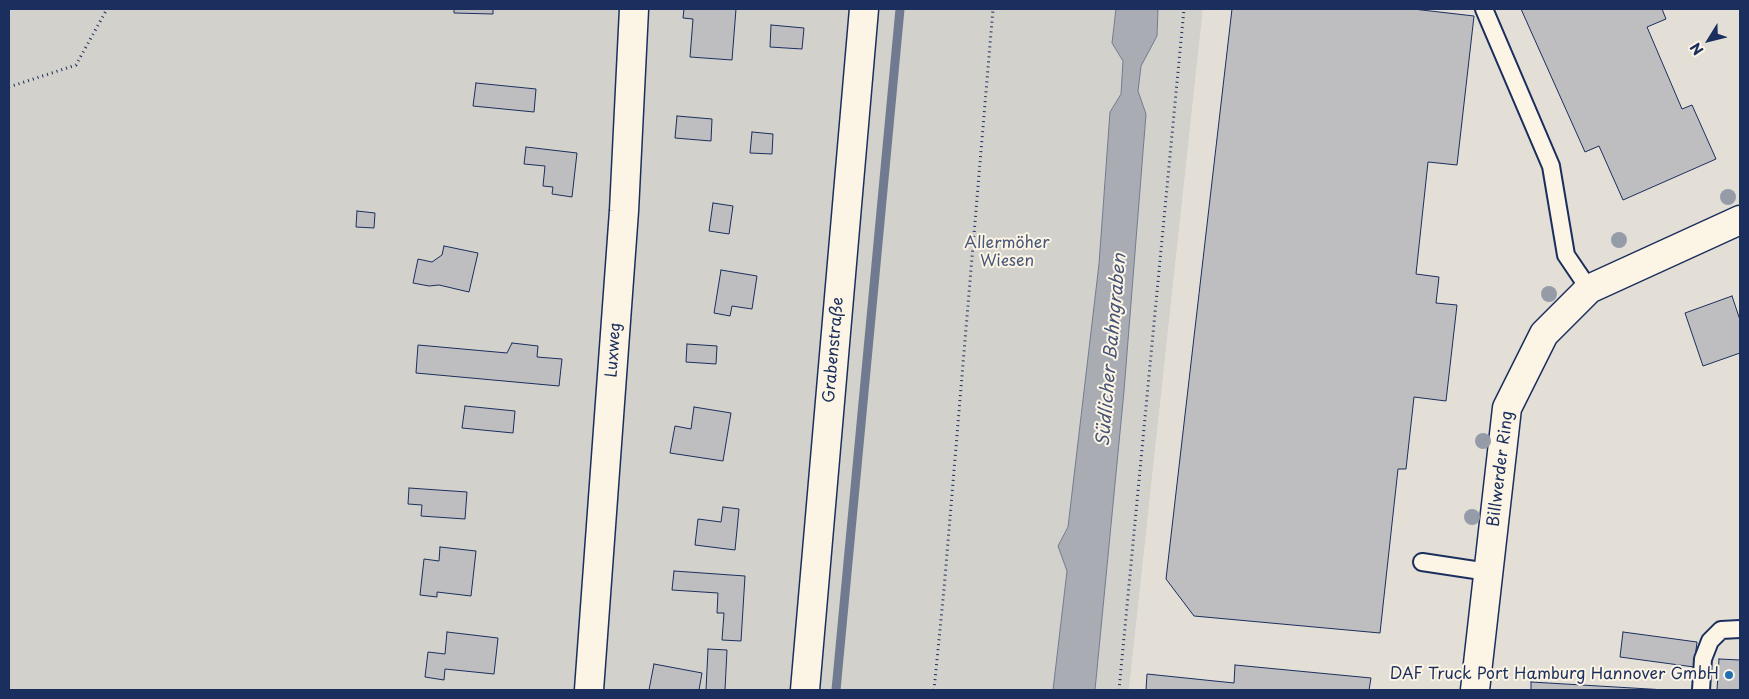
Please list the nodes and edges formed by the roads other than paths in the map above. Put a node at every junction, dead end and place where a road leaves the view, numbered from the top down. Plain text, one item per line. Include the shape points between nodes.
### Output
1 (634, 9) edge
2 (864, 9) edge
3 (1484, 9) edge
4 (1740, 220) edge
5 (1589, 289) junction
6 (1422, 562) dead end
7 (1488, 572) junction
8 (1740, 629) edge
9 (590, 690) edge
10 (805, 690) edge
11 (1475, 690) edge
12 (1702, 690) edge

1 - 9 street, Luxweg via 624,211
2 - 10 street, Grabenstraße
3 - 5 lane via 1551,166 1566,255
4 - 5 street, Billwerder Ring
5 - 7 street, Billwerder Ring via 1544,334 1507,408
6 - 7 lane
7 - 11 street, Billwerder Ring
8 - 12 lane via 1721,630 1710,641 1704,659

